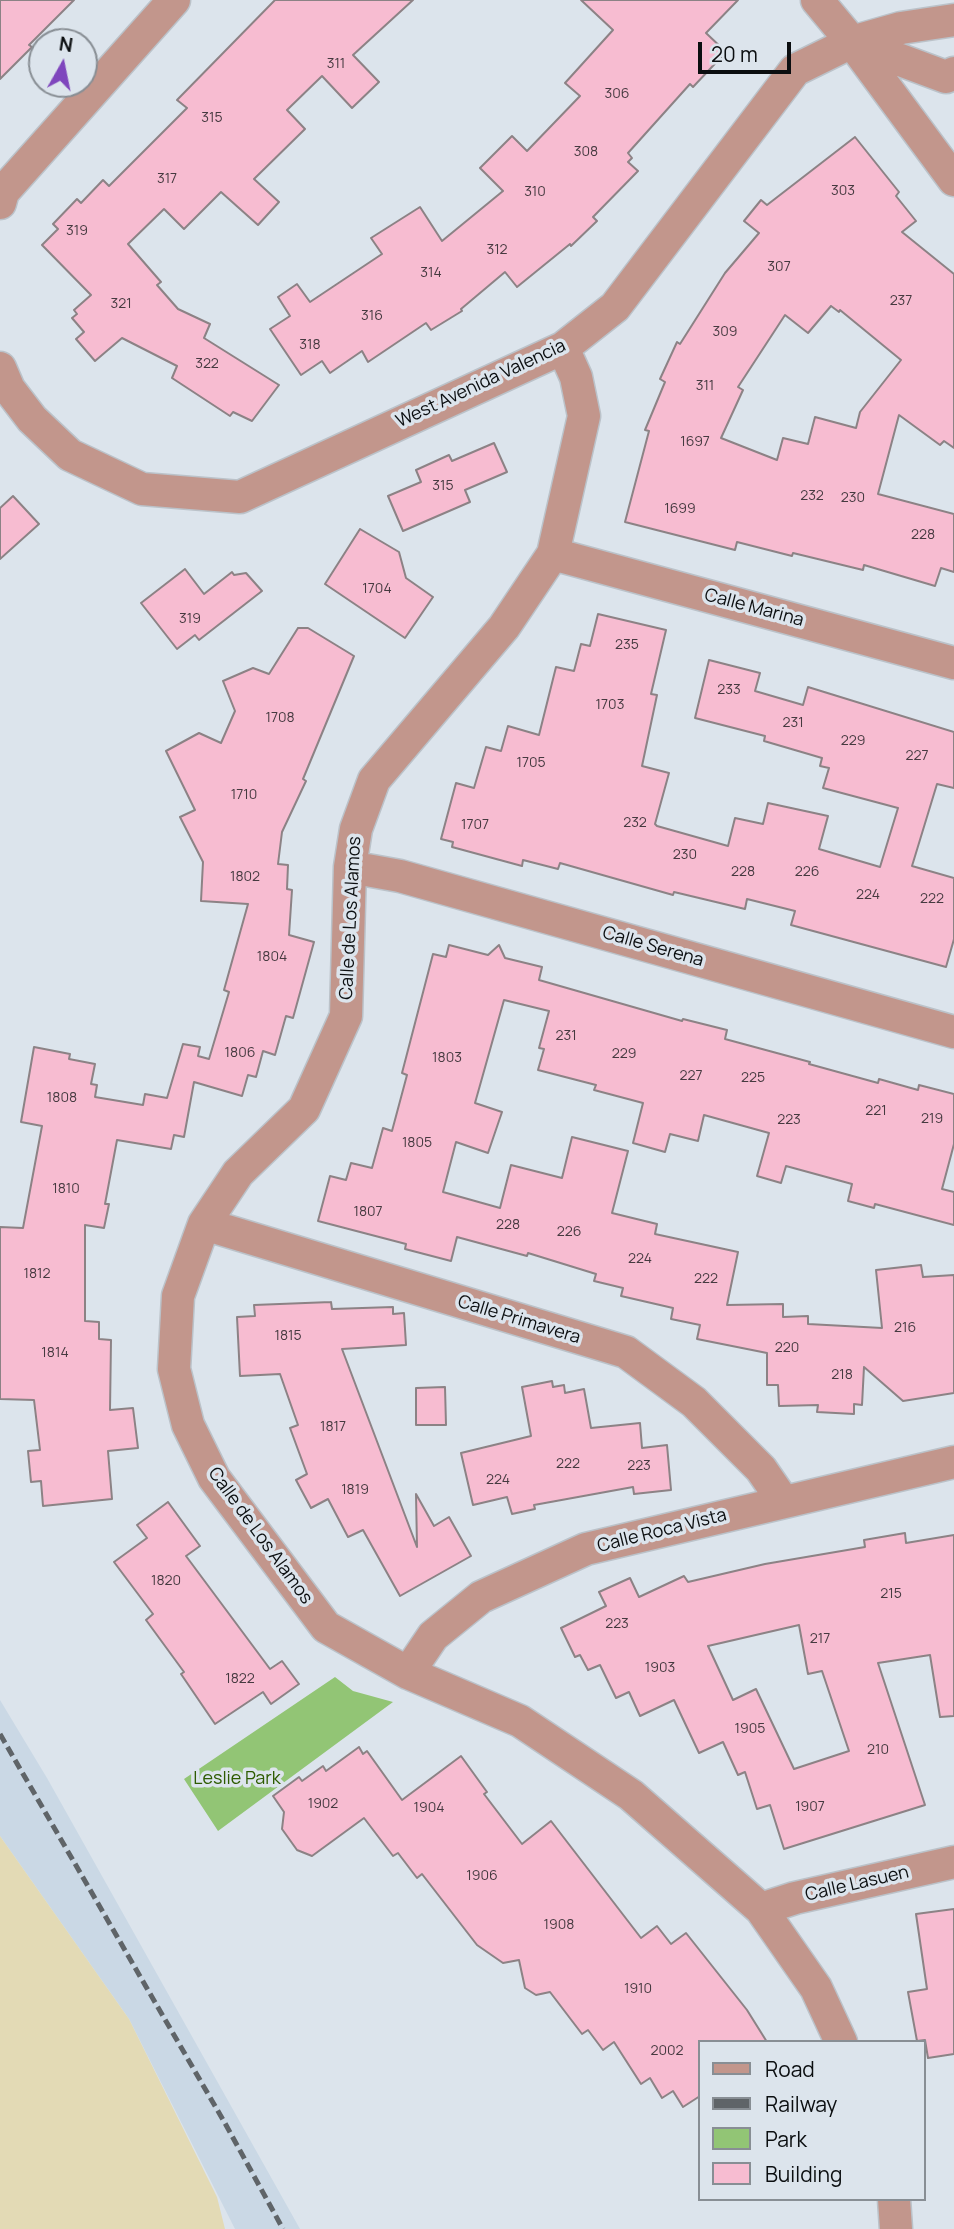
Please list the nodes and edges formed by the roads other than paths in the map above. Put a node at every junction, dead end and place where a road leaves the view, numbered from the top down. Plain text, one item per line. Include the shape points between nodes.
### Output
1 (174, 0) edge
2 (817, 0) edge
3 (954, 20) edge
4 (852, 42) junction
5 (954, 73) edge
6 (954, 180) edge
7 (0, 203) edge
8 (563, 348) junction
9 (0, 368) edge
10 (553, 554) junction
11 (954, 663) edge
12 (350, 867) junction
13 (954, 1032) edge
14 (204, 1224) junction
15 (954, 1462) edge
16 (783, 1501) junction
17 (408, 1673) junction
18 (954, 1863) edge
19 (761, 1909) junction
20 (840, 2040) edge
21 (894, 2201) edge
22 (896, 2229) edge

1 - 7 street via 3,192
2 - 4 street
3 - 4 street, West Avenida Valencia
4 - 5 street via 946,77
4 - 6 street
4 - 8 street, West Avenida Valencia via 795,70 615,307
8 - 9 street, West Avenida Valencia via 240,497 142,489 70,455 32,419 9,389
8 - 10 street, Calle de Los Alamos via 576,377 584,416
10 - 11 street, Calle Marina
10 - 12 street, Calle de Los Alamos via 504,627 374,780 356,829
12 - 13 street, Calle Serena via 400,876
12 - 14 street, Calle de Los Alamos via 346,1016 304,1109 238,1172
14 - 16 street, Calle Primavera via 626,1352 694,1402 761,1469
14 - 17 street, Calle de Los Alamos via 178,1296 174,1369 188,1426 214,1478 326,1627
15 - 16 street, Calle Roca Vista
16 - 17 street, Calle Roca Vista via 586,1549 481,1597 433,1636
17 - 19 street, Calle de Los Alamos via 520,1721 631,1795
18 - 19 street, Calle Lasuen
19 - 20 street, Calle de Los Alamos via 817,1989
21 - 22 street

